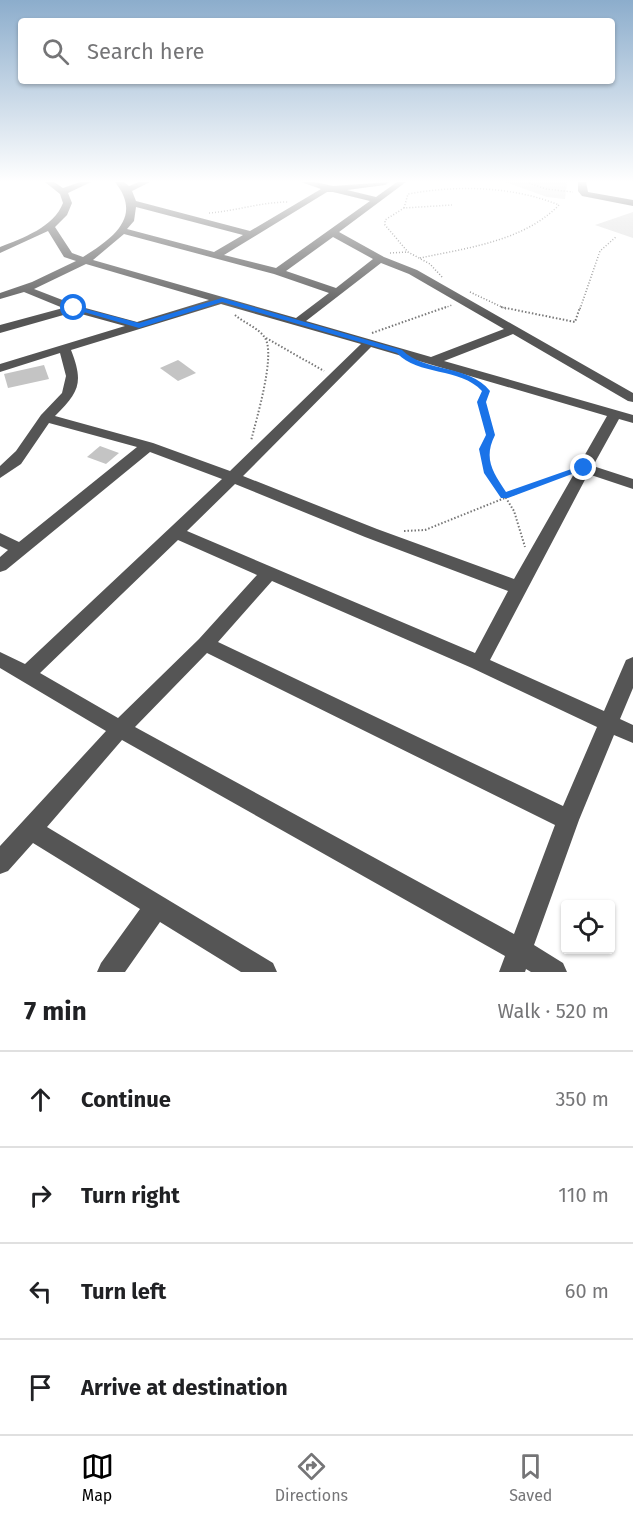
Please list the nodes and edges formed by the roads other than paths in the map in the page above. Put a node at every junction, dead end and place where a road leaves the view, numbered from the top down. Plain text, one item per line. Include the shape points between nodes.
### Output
1 (50, 227) joint
2 (125, 227) edge
3 (224, 227) edge
4 (261, 227) edge
5 (341, 227) edge
6 (122, 231) junction
7 (333, 233) junction
8 (249, 234) junction
9 (0, 250) edge
10 (217, 255) junction
11 (380, 259) junction
12 (84, 261) junction
13 (279, 272) junction
14 (25, 289) junction
15 (337, 292) junction
16 (0, 296) edge
17 (222, 300) junction
18 (74, 308) junction
19 (298, 322) junction
20 (139, 326) junction
21 (0, 329) edge
22 (513, 330) junction
23 (363, 341) junction
24 (64, 348) junction
25 (432, 361) junction
26 (0, 368) edge
27 (633, 398) edge
28 (615, 414) junction
29 (46, 418) junction
30 (633, 419) edge
31 (148, 446) junction
32 (584, 468) junction
33 (0, 473) edge
34 (232, 477) junction
35 (633, 484) edge
36 (176, 532) junction
37 (0, 539) edge
38 (19, 549) junction
39 (0, 566) edge
40 (268, 574) junction
41 (519, 588) junction
42 (205, 644) junction
43 (0, 659) edge
44 (479, 663) junction
45 (633, 665) edge
46 (27, 674) junction
47 (610, 724) junction
48 (120, 729) junction
49 (633, 734) edge
50 (568, 820) junction
51 (30, 829) junction
52 (0, 863) edge
53 (156, 907) junction
54 (521, 951) junction
55 (110, 972) edge
56 (264, 972) edge
57 (512, 972) edge
58 (554, 972) edge

1 - 9 street
1 - 12 street via 68,255
2 - 6 street
3 - 8 street
4 - 8 street
5 - 7 street
6 - 10 street
6 - 12 street
7 - 11 street
7 - 13 street
8 - 10 street
10 - 13 street
11 - 15 street
11 - 22 street via 466,296
12 - 14 street
12 - 17 street
13 - 15 street
14 - 16 street
14 - 18 street
15 - 19 street
17 - 19 street
17 - 20 street
18 - 20 street
18 - 21 street
19 - 23 street
20 - 24 street
22 - 25 street
22 - 27 street
23 - 25 street
23 - 34 street via 334,376
24 - 26 street
24 - 29 street via 73,372 69,392
25 - 28 street
28 - 30 street
28 - 32 street
29 - 31 street
29 - 33 street via 24,454
31 - 34 street
31 - 38 street
32 - 35 street
32 - 41 street
34 - 36 street
34 - 41 street
36 - 40 street
36 - 46 street
37 - 38 street
38 - 39 street
40 - 42 street
40 - 44 street
41 - 44 street
42 - 48 street
42 - 50 street
43 - 46 street
44 - 47 street
45 - 47 street
46 - 48 street
47 - 49 street
47 - 50 street
48 - 51 street
48 - 54 street
50 - 54 street
51 - 52 street
51 - 53 street
53 - 55 street
53 - 56 street
54 - 57 street
54 - 58 street

